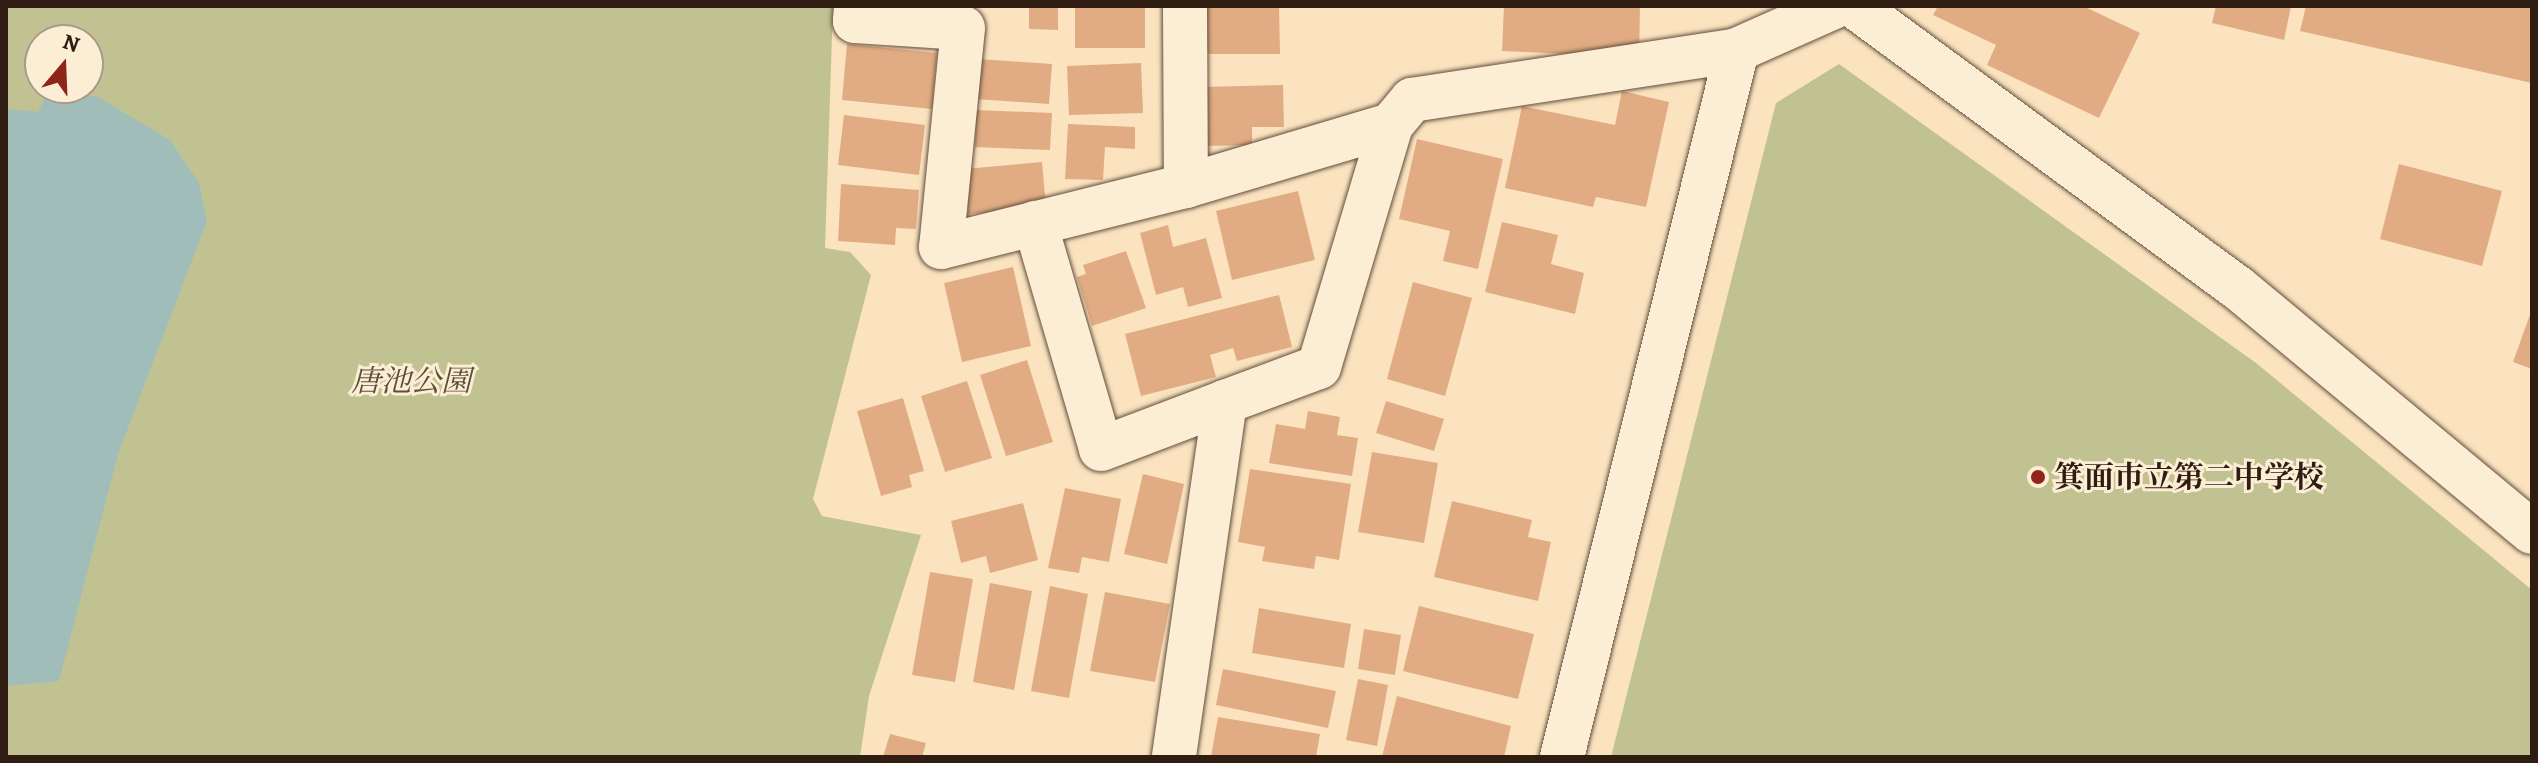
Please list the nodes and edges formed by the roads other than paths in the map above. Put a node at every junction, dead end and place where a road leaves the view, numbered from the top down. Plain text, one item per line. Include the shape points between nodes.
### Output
1 (856, 6) edge
2 (1185, 6) edge
3 (1836, 6) edge
4 (1854, 6) edge
5 (1737, 50) junction
6 (1391, 125) junction
7 (1186, 186) junction
8 (1035, 223) junction
9 (1225, 402) junction
10 (2532, 532) edge
11 (1174, 757) edge
12 (1562, 757) edge

1 - 8 street via 855,21 963,28 941,247
2 - 7 street
3 - 5 street
4 - 10 street via 2238,288
5 - 6 street via 1412,100
5 - 12 street
6 - 7 street
6 - 9 street via 1319,367
7 - 8 street
8 - 9 street via 1101,449
9 - 11 street

